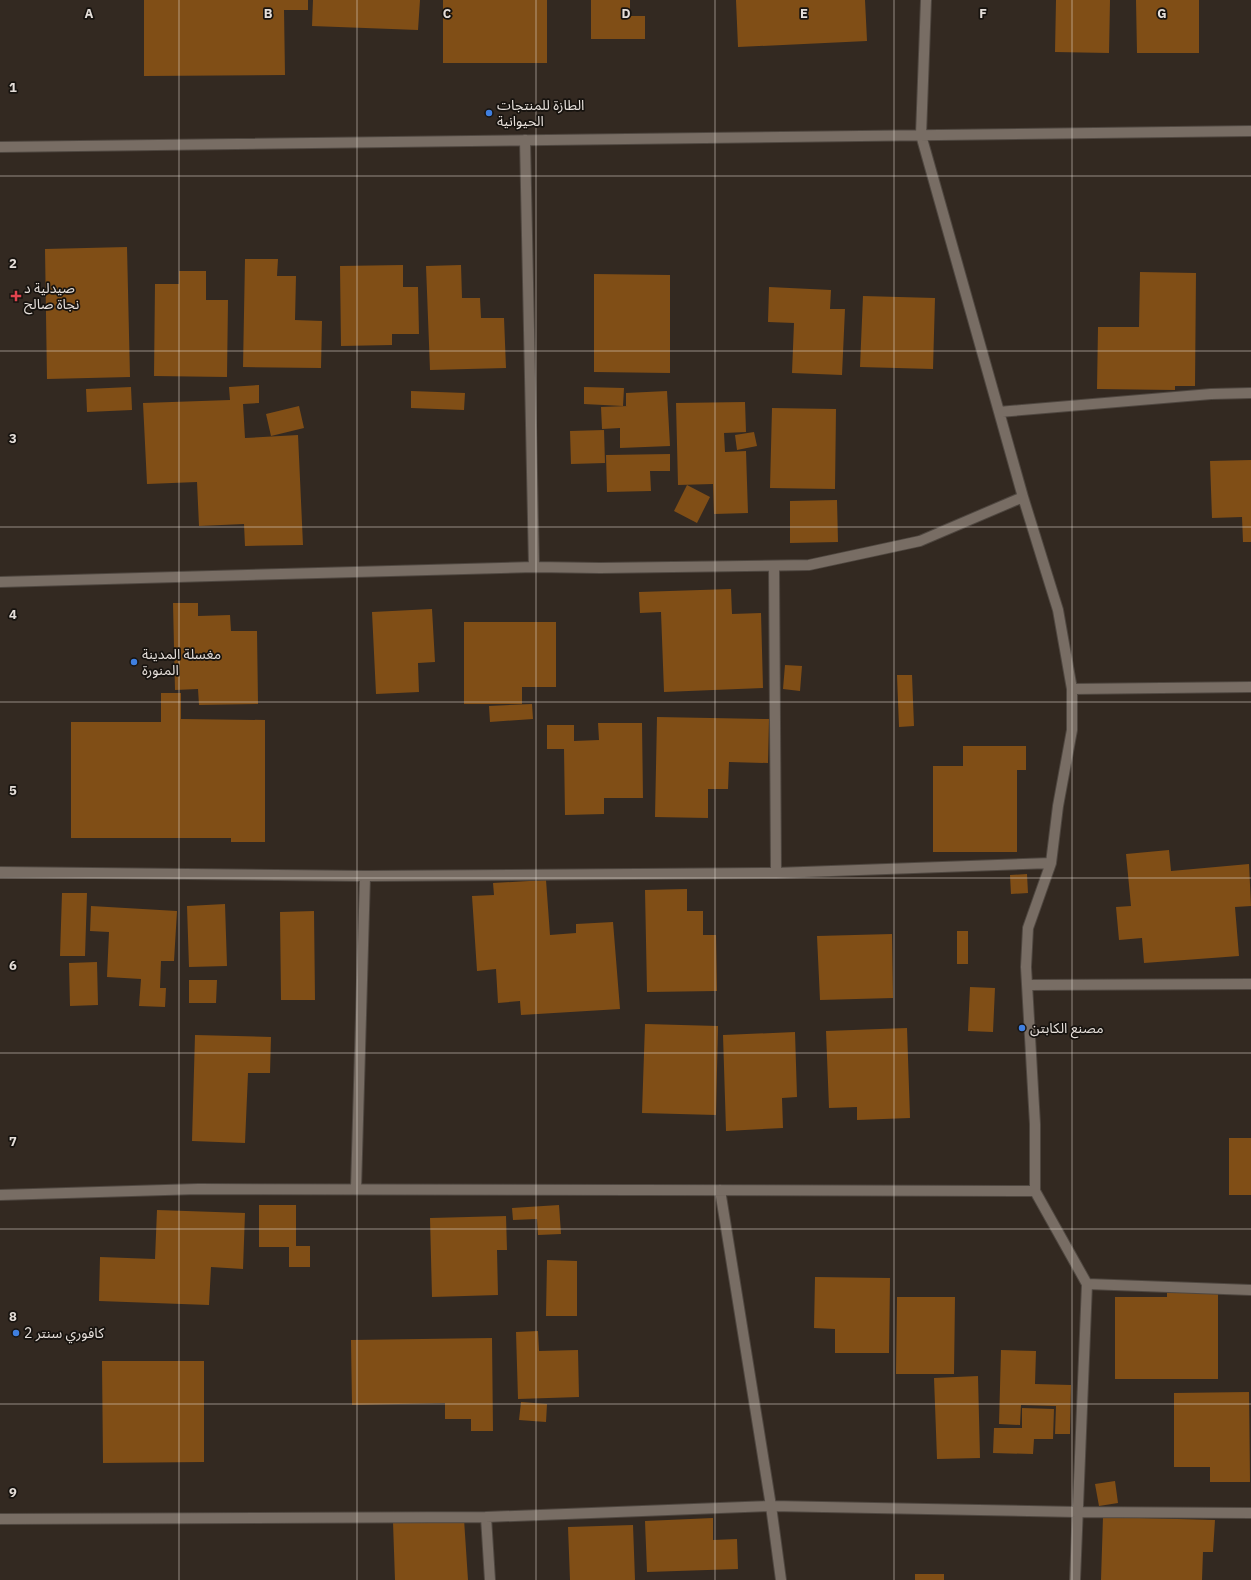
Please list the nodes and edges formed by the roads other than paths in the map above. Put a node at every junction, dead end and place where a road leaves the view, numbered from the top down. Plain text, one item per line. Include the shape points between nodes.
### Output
1 (926, 0) edge
2 (1251, 130) edge
3 (921, 135) junction
4 (525, 140) junction
5 (0, 147) edge
6 (1251, 393) edge
7 (999, 412) junction
8 (1023, 497) junction
9 (534, 566) junction
10 (774, 566) junction
11 (0, 582) edge
12 (1251, 687) edge
13 (1072, 689) junction
14 (1051, 863) junction
15 (0, 872) edge
16 (776, 873) junction
17 (366, 876) junction
18 (1251, 984) edge
19 (1027, 986) junction
20 (356, 1189) junction
21 (720, 1190) junction
22 (1035, 1191) junction
23 (0, 1195) edge
24 (1086, 1284) junction
25 (1251, 1290) edge
26 (771, 1506) junction
27 (1077, 1512) junction
28 (1251, 1513) edge
29 (486, 1517) junction
30 (0, 1519) edge
31 (490, 1580) edge
32 (780, 1580) edge
33 (1075, 1580) edge

1 - 3 street
2 - 3 street
3 - 4 street
3 - 7 street
4 - 5 street
4 - 9 street
6 - 7 street via 1211,394
7 - 8 street
8 - 10 street via 920,541 809,565
8 - 13 street via 1058,610
9 - 10 street
9 - 11 street
10 - 16 street
12 - 13 street
13 - 14 street via 1072,730
14 - 16 street
14 - 19 street via 1028,928
15 - 17 street
16 - 17 street
17 - 20 street
18 - 19 street
19 - 22 street via 1035,1124
20 - 21 street
20 - 23 street via 198,1189
21 - 22 street
21 - 26 street
22 - 24 street
24 - 25 street
24 - 27 street
26 - 27 street
26 - 29 street
26 - 32 street
27 - 28 street
27 - 33 street
29 - 30 street
29 - 31 street

